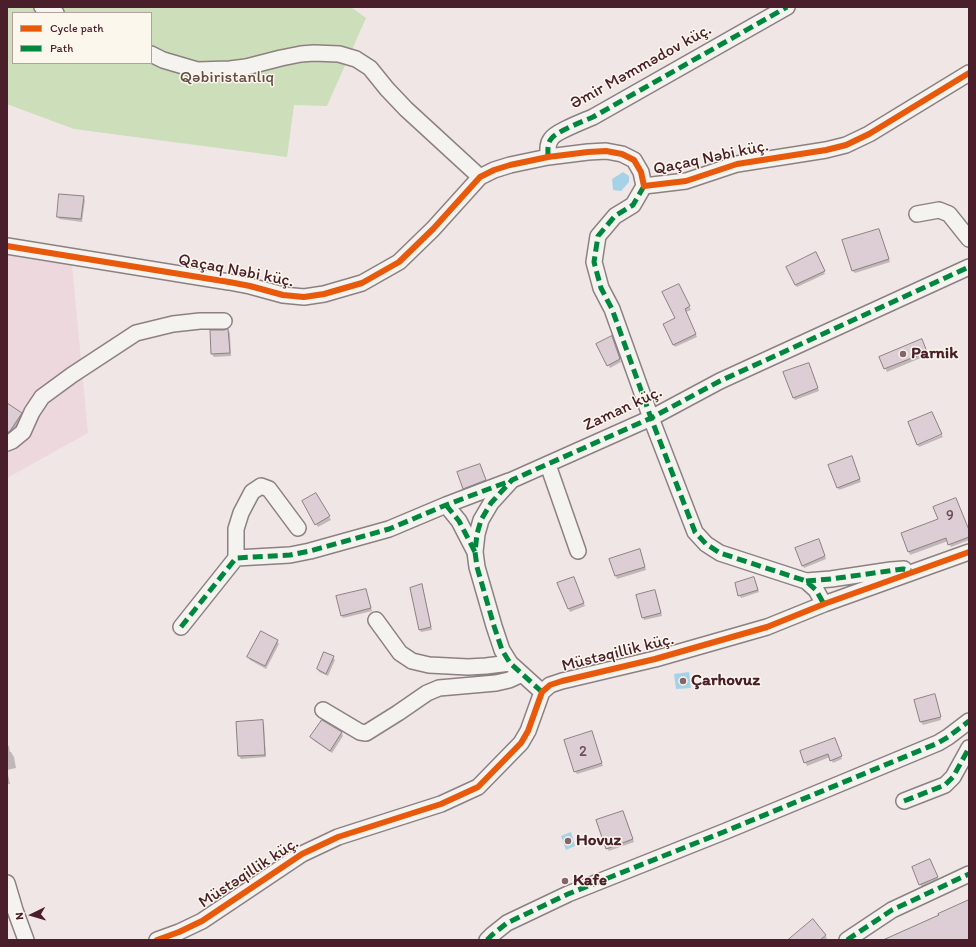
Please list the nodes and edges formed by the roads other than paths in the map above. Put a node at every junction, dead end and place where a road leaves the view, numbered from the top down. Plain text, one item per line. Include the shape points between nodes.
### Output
1 (42, 7) edge
2 (787, 7) edge
3 (54, 12) edge
4 (152, 54) edge
5 (969, 73) edge
6 (548, 157) junction
7 (480, 177) junction
8 (644, 186) junction
9 (917, 214) dead end
10 (969, 239) edge
11 (7, 246) edge
12 (969, 267) edge
13 (224, 321) dead end
14 (651, 418) junction
15 (7, 443) edge
16 (548, 465) junction
17 (512, 480) junction
18 (446, 505) junction
19 (298, 528) dead end
20 (578, 551) dead end
21 (475, 552) junction
22 (969, 552) edge
23 (236, 558) junction
24 (913, 572) junction
25 (806, 581) junction
26 (824, 604) junction
27 (376, 620) dead end
28 (180, 627) dead end
29 (510, 662) junction
30 (522, 674) junction
31 (542, 692) junction
32 (323, 710) dead end
33 (969, 721) edge
34 (969, 748) edge
35 (904, 802) dead end
36 (969, 874) edge
37 (7, 883) edge
38 (857, 937) edge
39 (26, 940) edge
40 (157, 940) edge
41 (487, 940) edge

1 - 3 street
2 - 6 street, Əmir Məmmədov küç. via 593,117 560,132 551,138
4 - 7 street via 197,70 246,67 314,53 339,54 356,59 370,68 406,109
5 - 8 street, Qaçaq Nəbi küç. via 869,134 846,145 737,164 686,181
6 - 7 street, Qaçaq Nəbi küç. via 510,165
6 - 8 street, Qaçaq Nəbi küç. via 606,151 622,154 634,160 641,172
7 - 11 street, Qaçaq Nəbi küç. via 399,262 362,283 304,297 283,295 229,282
8 - 14 street, Qaçaq Nəbi küç. via 633,205 615,216 598,236 594,262 601,288 612,309
9 - 10 street via 939,210 949,214
12 - 14 street, Zaman küç. via 720,382
13 - 15 street via 173,324 136,332 42,397 22,432
14 - 16 street, Zaman küç.
14 - 25 street, Qaçaq Nəbi küç. via 695,532 706,544 720,552
16 - 17 street, Zaman küç.
16 - 20 street
17 - 18 street
17 - 21 street, Zaman küç. via 491,503 481,520
18 - 21 street via 459,521
18 - 23 street via 389,529 310,551 290,555
19 - 23 street via 269,489 261,486 252,492 241,513 236,529
21 - 29 street, Zaman küç. via 494,626 502,650
22 - 24 street, Müstəqillik küç.
23 - 28 street
24 - 25 street via 903,569
24 - 26 street, Müstəqillik küç.
25 - 26 street, Qaçaq Nəbi küç. via 816,590
26 - 31 street, Müstəqillik küç. via 767,627 655,659 562,681 550,685
27 - 29 street via 400,653 412,661 429,665 468,667
29 - 30 street, Zaman küç.
30 - 31 street, Zaman küç.
30 - 32 street via 496,683 439,688 427,692 366,733
31 - 40 street, Müstəqillik küç. via 521,743 478,787 441,804 338,837 302,854 202,921
33 - 41 street via 938,743 726,832 568,894 507,923
34 - 35 street via 953,777 945,785
36 - 38 street via 892,910
37 - 39 street

